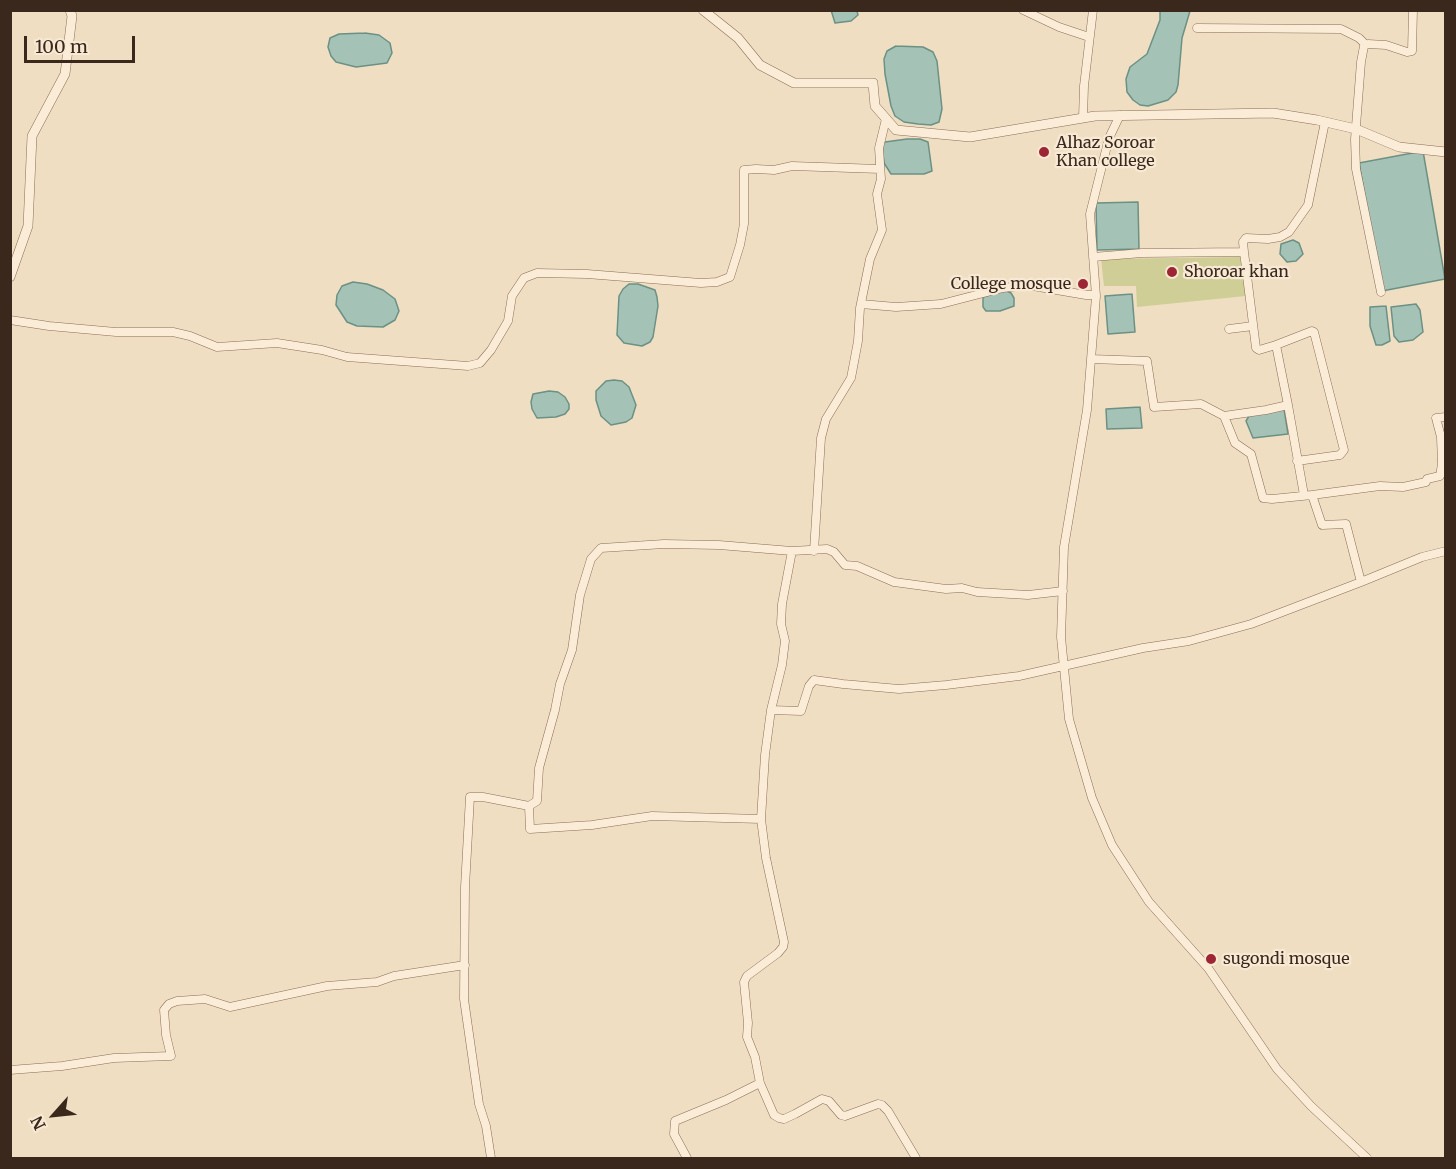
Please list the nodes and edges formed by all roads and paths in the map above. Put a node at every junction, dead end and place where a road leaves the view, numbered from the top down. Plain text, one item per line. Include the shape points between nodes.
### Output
1 (70, 10) edge
2 (703, 10) edge
3 (1023, 10) edge
4 (1093, 10) edge
5 (1413, 10) edge
6 (1197, 28) dead end
7 (1089, 36) junction
8 (1366, 45) junction
9 (1120, 115) junction
10 (1083, 118) junction
11 (886, 119) junction
12 (1325, 122) junction
13 (1356, 129) junction
14 (1446, 152) edge
15 (880, 169) junction
16 (1244, 252) junction
17 (1093, 257) junction
18 (10, 277) edge
19 (1381, 292) dead end
20 (1095, 295) junction
21 (861, 304) junction
22 (10, 320) edge
23 (1253, 326) junction
24 (1229, 329) dead end
25 (1276, 345) junction
26 (1090, 359) junction
27 (1287, 405) junction
28 (1224, 416) junction
29 (1446, 417) edge
30 (1297, 461) junction
31 (1308, 495) junction
32 (792, 551) junction
33 (814, 551) junction
34 (1446, 551) edge
35 (1360, 582) junction
36 (1063, 591) junction
37 (1062, 666) junction
38 (771, 710) junction
39 (530, 806) junction
40 (761, 819) junction
41 (465, 965) junction
42 (10, 1070) edge
43 (760, 1083) junction
44 (491, 1158) edge
45 (687, 1158) edge
46 (916, 1158) edge
47 (1367, 1158) edge

1 - 18 street via 65,74 32,136 28,226
2 - 11 street via 738,38 760,65 794,83 873,83 875,106
3 - 7 street
4 - 7 street
5 - 8 street via 1412,51
6 - 8 street via 1341,29
7 - 10 street
8 - 13 street
9 - 10 street
9 - 12 street via 1273,113
9 - 17 street via 1109,138 1090,214
10 - 11 street via 970,137 896,130
11 - 15 street via 879,148
12 - 13 street
12 - 16 street via 1308,205 1289,232 1268,239 1246,238
13 - 14 street via 1399,147
13 - 19 street via 1356,169
15 - 21 street via 877,194 882,230 870,259
15 - 22 street via 792,166 744,170 744,224 730,277 701,283 537,273 524,278 512,296 508,321 491,350 480,363 468,366 347,357 277,343 217,347 173,332 116,332
16 - 17 street
16 - 23 street
17 - 20 street
20 - 21 street via 1027,285 941,304
20 - 26 street
21 - 33 street via 850,378 826,419 821,438
23 - 24 street
23 - 25 street via 1258,350
25 - 27 street
25 - 30 street via 1314,332 1344,450 1340,456
26 - 28 street via 1147,361 1154,407 1201,404
26 - 36 street via 1087,410 1064,547
27 - 28 street
27 - 30 street
28 - 31 street via 1235,443 1251,454 1263,498
29 - 31 street via 1436,418 1441,437 1440,476 1403,487
30 - 31 street
31 - 35 street via 1322,525 1347,527
32 - 33 street
32 - 38 street via 782,604 782,665
32 - 39 street via 664,544 601,548 591,559 580,595 572,650 540,768 537,801
33 - 36 street via 827,549 845,565 894,582 1028,595
34 - 35 street
35 - 37 street via 1251,624 1189,641
36 - 37 street
37 - 38 street via 1003,679 899,688 814,680 801,711
37 - 47 street via 1069,719 1092,798 1112,845 1149,902 1208,968 1277,1069
38 - 40 street
39 - 40 street via 530,829 652,816
39 - 41 street via 470,797
40 - 43 street via 784,942 778,953 744,982 747,1037
41 - 42 street via 377,982 327,986 230,1007 205,999 177,1001 164,1010 171,1056
41 - 44 street via 464,999 470,1045
43 - 45 street via 675,1121 674,1134
43 - 46 street via 774,1115 784,1119 822,1099 844,1116 882,1105

